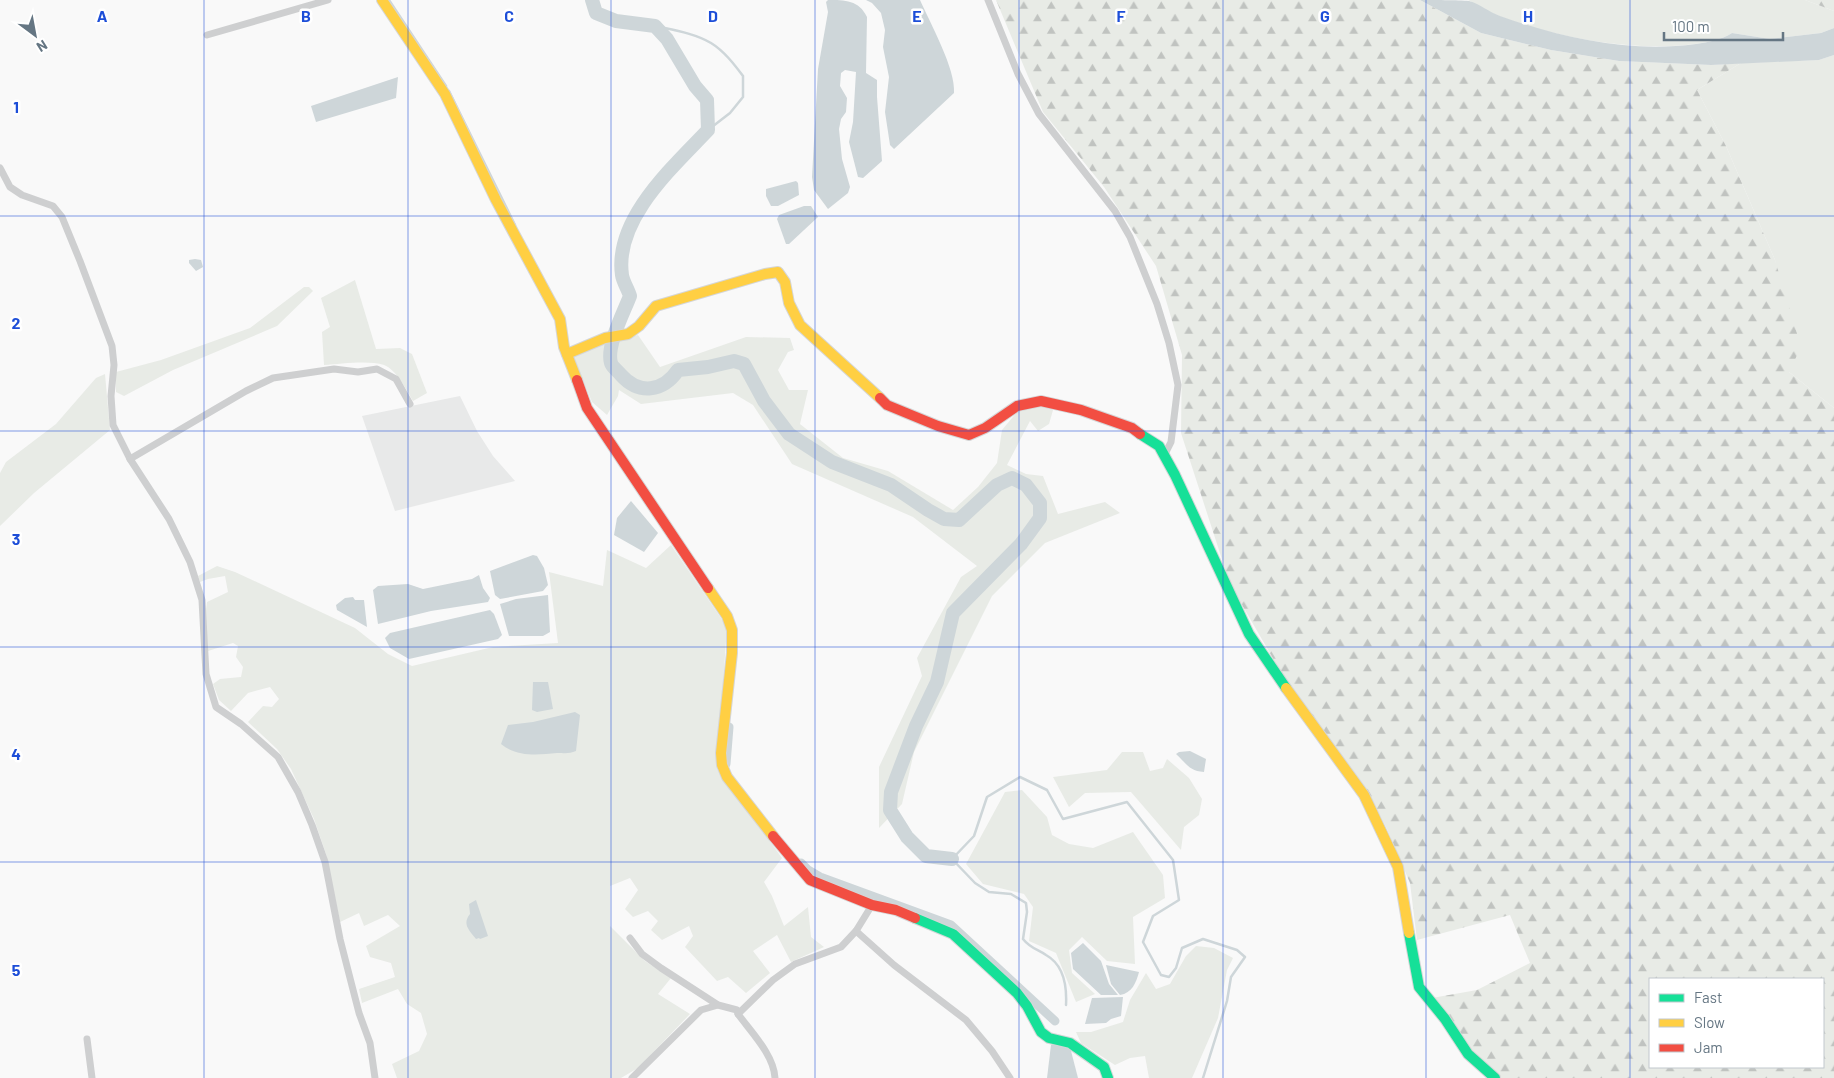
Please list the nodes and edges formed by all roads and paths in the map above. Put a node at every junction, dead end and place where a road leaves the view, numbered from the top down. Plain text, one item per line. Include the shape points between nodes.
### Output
1 (328, 0) edge
2 (382, 0) edge
3 (988, 0) edge
4 (207, 35) dead end
5 (0, 168) edge
6 (568, 354) junction
7 (410, 404) dead end
8 (1164, 456) junction
9 (130, 459) junction
10 (872, 905) junction
11 (856, 930) junction
12 (630, 938) dead end
13 (718, 1005) junction
14 (738, 1014) junction
15 (87, 1038) dead end
16 (92, 1078) edge
17 (375, 1078) edge
18 (632, 1078) edge
19 (775, 1078) edge
20 (1010, 1078) edge
21 (1108, 1078) edge
22 (1495, 1078) edge

1 - 4 street
2 - 6 street via 445,94 496,200 560,319
3 - 8 street via 1018,74 1039,114 1115,212 1130,237 1157,304 1178,386 1171,442
5 - 9 street via 10,187 53,206 62,217 112,346 114,425
6 - 8 street via 605,338 628,334 656,306 778,272 785,282 789,304 800,325 887,405 969,435 1017,406 1041,401 1081,410 1132,428 1159,446
6 - 10 street via 587,408 727,616 732,630 732,653 721,753 727,777 810,880
7 - 9 street via 396,379 377,369 358,372 334,369 273,378
8 - 22 street via 1249,634 1364,795 1383,834 1398,867 1419,987 1468,1054
9 - 17 street via 169,519 190,562 202,600 206,674 216,707 278,757 312,825 325,862 340,938 370,1044
10 - 11 street
10 - 21 street via 896,910 953,934 1017,992 1041,1032 1049,1038 1070,1043 1104,1067
11 - 14 street via 841,948 795,964
11 - 20 street via 894,965 966,1020
12 - 13 street via 642,954
13 - 14 street via 737,1010
13 - 18 street via 701,1010
14 - 19 street via 766,1052
15 - 16 street

